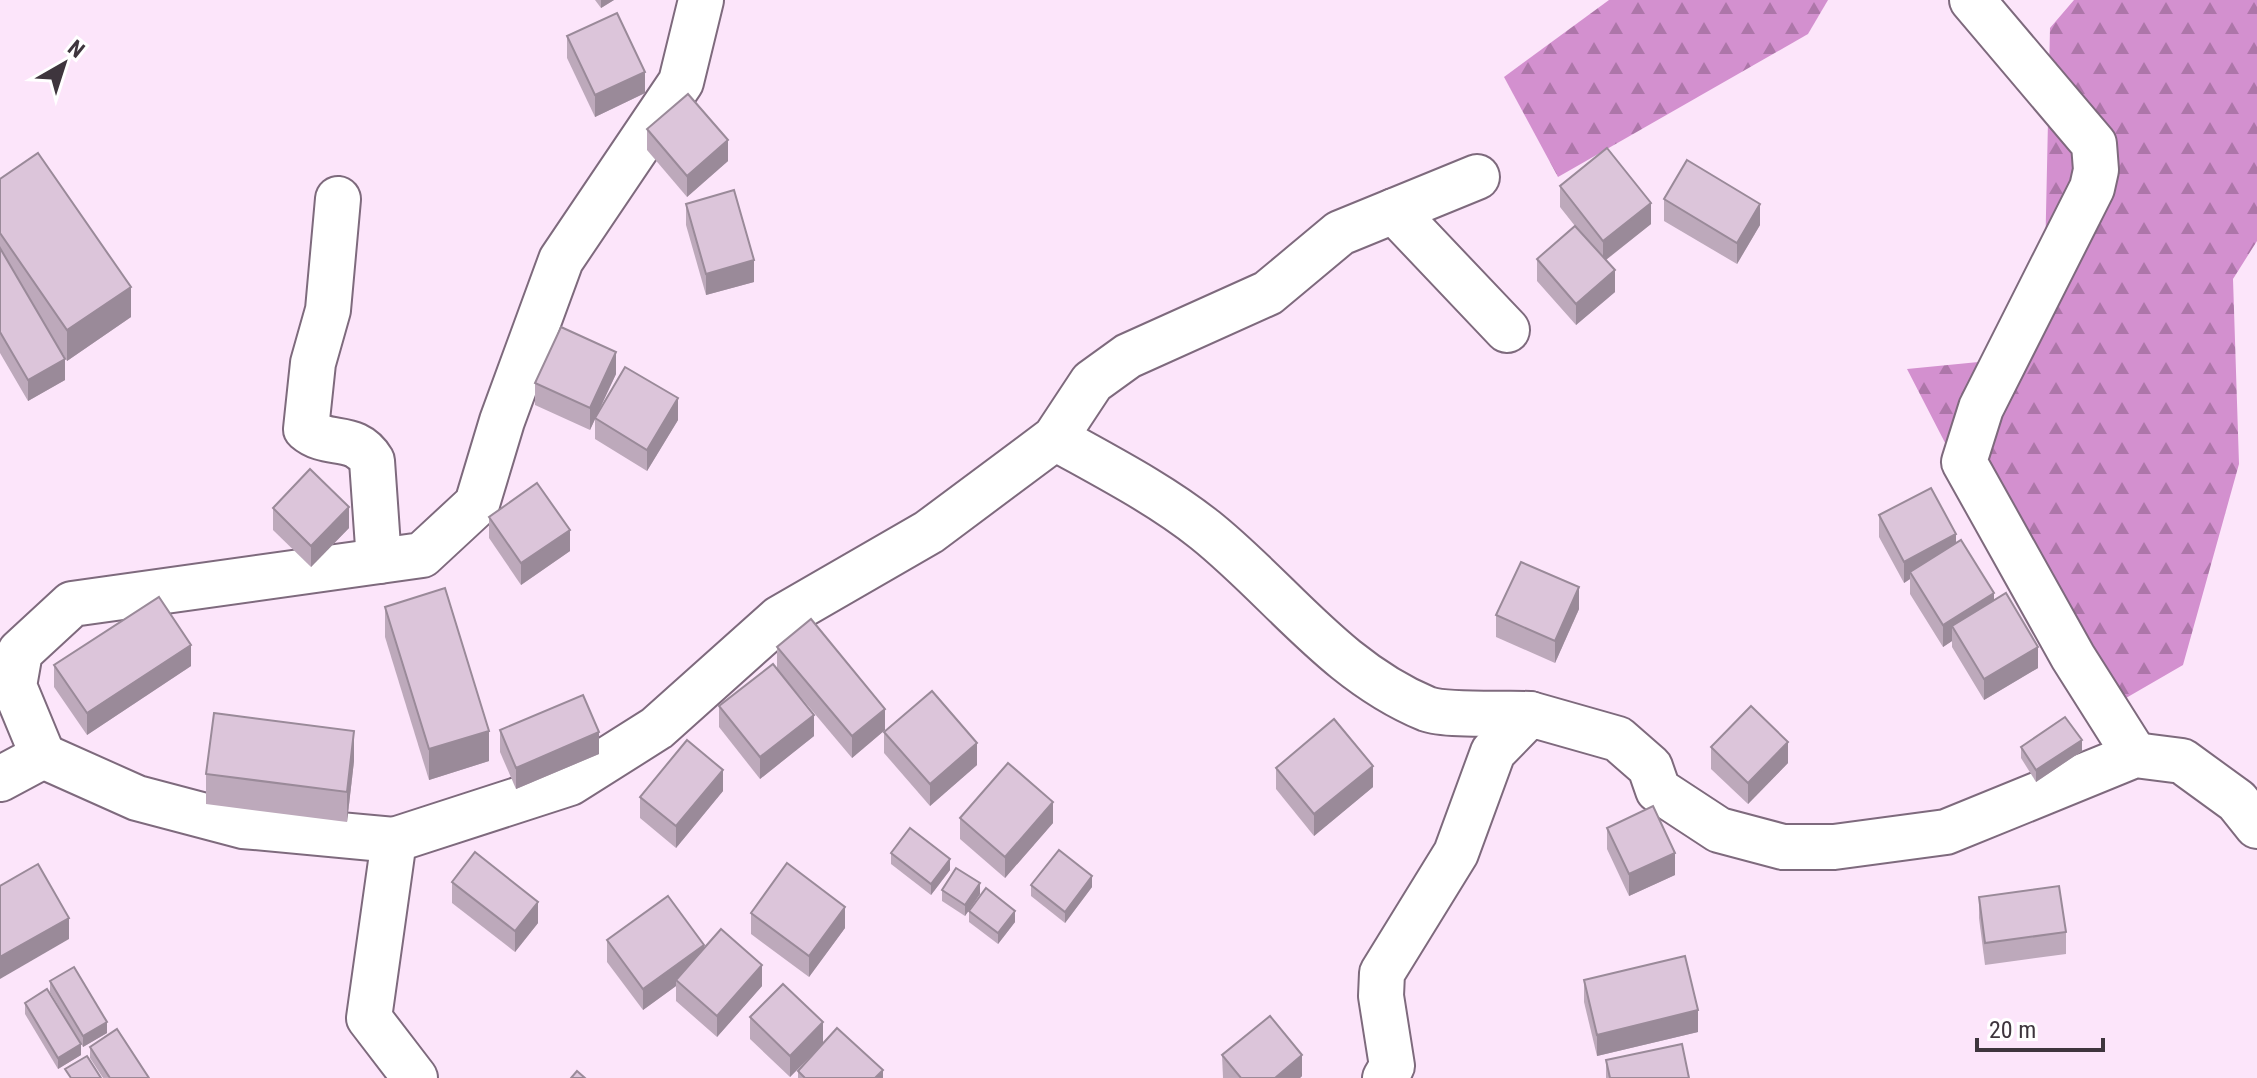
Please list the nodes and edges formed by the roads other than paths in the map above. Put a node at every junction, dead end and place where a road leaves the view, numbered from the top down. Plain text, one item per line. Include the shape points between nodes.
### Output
1 (701, 0) edge
2 (1972, 0) edge
3 (1477, 177) dead end
4 (338, 199) dead end
5 (1394, 211) junction
6 (1507, 330) dead end
7 (1055, 438) junction
8 (379, 561) junction
9 (1530, 714) junction
10 (2135, 755) junction
11 (43, 756) junction
12 (0, 779) edge
13 (2257, 826) edge
14 (394, 840) junction
15 (415, 1078) edge
16 (1385, 1078) edge

1 - 8 street via 681,82 561,260 477,504 422,555
2 - 10 street via 2094,144 2096,170 2092,188 1981,408 1964,462 2073,657
3 - 5 street
4 - 8 street via 328,310 313,363 306,429 318,440 351,441 372,461
5 - 6 street
5 - 7 street via 1340,233 1268,293 1128,356 1092,382
7 - 9 street via 1205,530 1365,677 1430,710
7 - 14 street via 929,532 780,618 657,728 570,783
8 - 11 street via 72,604 20,652 14,686
9 - 10 street via 1618,739 1650,767 1658,790 1719,830 1783,847 1834,847 1946,832
9 - 16 street via 1493,752 1456,853 1382,973 1392,1066
10 - 13 street via 2182,761 2237,801
11 - 12 street
11 - 14 street via 137,798 243,826
14 - 15 street via 369,1018

